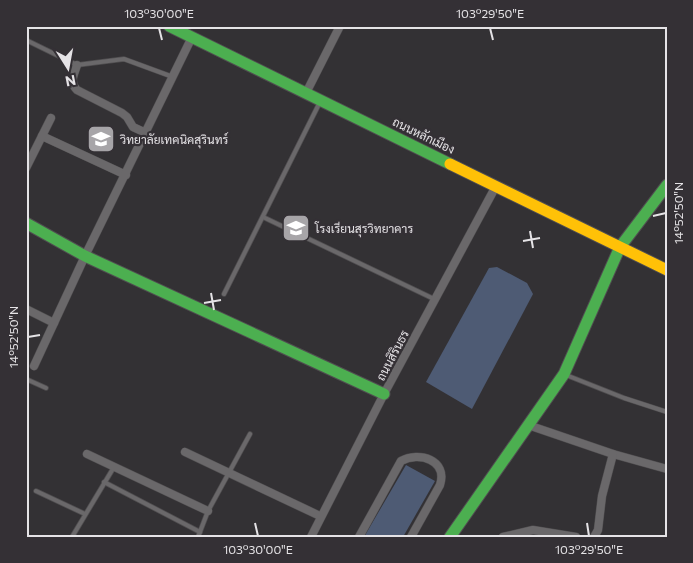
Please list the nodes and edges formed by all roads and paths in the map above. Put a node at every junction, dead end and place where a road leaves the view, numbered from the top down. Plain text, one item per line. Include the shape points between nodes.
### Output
1 (169, 26) edge
2 (340, 26) edge
3 (192, 37) junction
4 (26, 40) edge
5 (77, 65) junction
6 (173, 77) junction
7 (306, 93) junction
8 (321, 100) junction
9 (51, 118) dead end
10 (146, 133) junction
11 (42, 136) junction
12 (26, 168) edge
13 (126, 175) junction
14 (496, 186) junction
15 (666, 187) edge
16 (263, 217) junction
17 (26, 223) edge
18 (620, 247) junction
19 (86, 256) junction
20 (667, 270) edge
21 (224, 294) dead end
22 (435, 299) junction
23 (26, 308) edge
24 (54, 323) junction
25 (34, 366) dead end
26 (564, 374) junction
27 (26, 379) edge
28 (46, 388) dead end
29 (384, 394) junction
30 (667, 412) edge
31 (528, 425) junction
32 (250, 434) dead end
33 (185, 452) dead end
34 (87, 454) dead end
35 (613, 454) junction
36 (114, 467) junction
37 (667, 469) edge
38 (228, 474) junction
39 (104, 482) junction
40 (36, 490) dead end
41 (208, 511) junction
42 (85, 514) junction
43 (320, 516) junction
44 (199, 534) edge
45 (72, 537) edge
46 (311, 537) edge
47 (359, 537) edge
48 (411, 537) edge
49 (450, 537) edge
50 (503, 537) edge
51 (576, 537) edge
52 (594, 537) edge

1 - 3 street, ถนนหลักเมือง
2 - 7 street
3 - 6 street
3 - 7 street, ถนนหลักเมือง
4 - 5 lane
5 - 6 lane via 124,59
5 - 10 street via 72,84 77,90 122,113 133,127
6 - 10 street
7 - 8 street, ถนนหลักเมือง
8 - 14 street, ถนนหลักเมือง
8 - 16 lane
9 - 11 street
10 - 13 street
11 - 12 street
11 - 13 street
13 - 19 street
14 - 18 street, ถนนหลักเมือง
14 - 22 street, ถนนสิรินธร
15 - 18 street
16 - 21 lane
16 - 22 lane
17 - 19 street
18 - 20 street, ถนนหลักเมือง
18 - 26 street
19 - 24 street
19 - 29 street
22 - 29 street, ถนนสิรินธร
23 - 24 street
24 - 25 street
26 - 30 lane
26 - 31 street
27 - 28 lane
29 - 43 street, ถนนสิรินธร
31 - 35 street
31 - 49 street
32 - 38 lane
33 - 38 street
34 - 36 street
35 - 37 street
35 - 52 street
36 - 39 lane
36 - 41 street
38 - 41 lane
38 - 43 street
39 - 42 lane
39 - 44 lane
40 - 42 lane
41 - 44 lane
42 - 45 lane
43 - 46 street, ถนนสิรินธร
47 - 48 street via 401,461 415,456 433,462 443,477
50 - 51 street via 533,530

